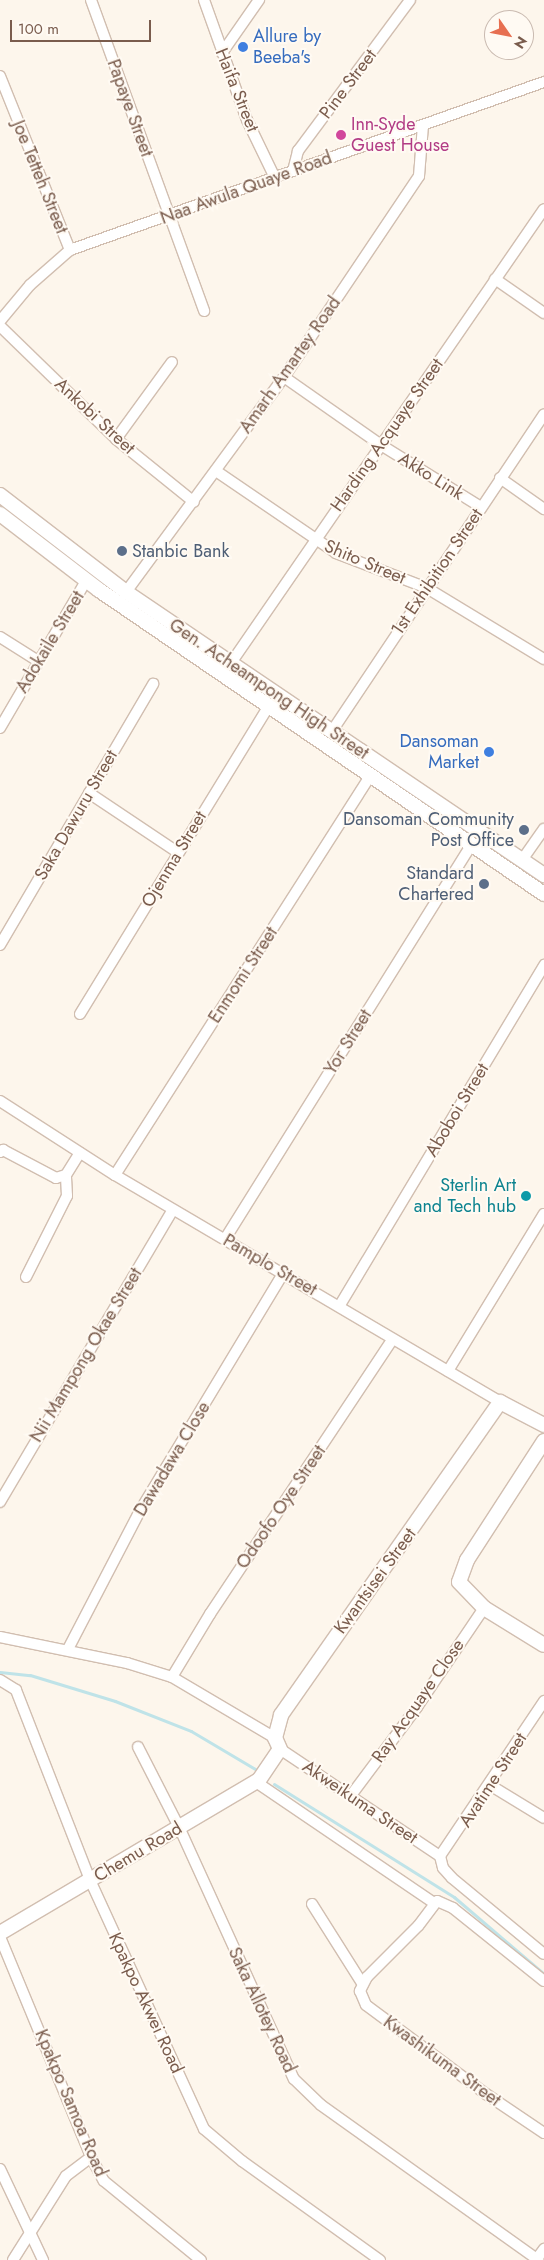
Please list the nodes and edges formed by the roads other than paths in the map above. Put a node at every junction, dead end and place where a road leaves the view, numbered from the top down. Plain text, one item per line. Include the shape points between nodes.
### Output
1 (91, 0) edge
2 (204, 0) edge
3 (259, 0) edge
4 (410, 0) edge
5 (222, 53) junction
6 (0, 76) edge
7 (544, 82) edge
8 (422, 125) junction
9 (293, 172) junction
10 (276, 178) junction
11 (544, 209) edge
12 (170, 216) junction
13 (70, 250) junction
14 (495, 279) junction
15 (204, 311) dead end
16 (544, 313) edge
17 (0, 321) edge
18 (0, 326) edge
19 (172, 362) dead end
20 (284, 377) junction
21 (544, 414) edge
22 (116, 438) junction
23 (381, 445) junction
24 (216, 471) junction
25 (500, 478) junction
26 (0, 495) edge
27 (194, 502) junction
28 (481, 507) junction
29 (544, 509) edge
30 (0, 514) edge
31 (314, 540) junction
32 (86, 581) junction
33 (427, 588) junction
34 (126, 592) junction
35 (0, 637) edge
36 (544, 659) edge
37 (38, 661) junction
38 (231, 663) junction
39 (153, 684) dead end
40 (270, 705) junction
41 (0, 728) edge
42 (332, 731) junction
43 (371, 775) junction
44 (89, 793) junction
45 (544, 829) edge
46 (472, 844) junction
47 (177, 852) junction
48 (522, 860) junction
49 (544, 875) edge
50 (544, 894) edge
51 (0, 945) edge
52 (544, 965) edge
53 (80, 1014) dead end
54 (0, 1101) edge
55 (0, 1152) edge
56 (80, 1153) junction
57 (66, 1175) junction
58 (115, 1175) junction
59 (173, 1210) junction
60 (544, 1214) edge
61 (225, 1239) junction
62 (284, 1272) junction
63 (26, 1277) dead end
64 (340, 1305) junction
65 (393, 1338) junction
66 (448, 1371) junction
67 (500, 1402) junction
68 (544, 1425) edge
69 (544, 1441) edge
70 (0, 1502) edge
71 (484, 1608) junction
72 (0, 1636) edge
73 (544, 1645) edge
74 (68, 1650) junction
75 (172, 1677) junction
76 (0, 1680) edge
77 (544, 1701) edge
78 (277, 1743) junction
79 (138, 1747) dead end
80 (270, 1765) joint
81 (258, 1781) junction
82 (490, 1785) junction
83 (352, 1794) junction
84 (544, 1818) edge
85 (179, 1828) junction
86 (440, 1856) junction
87 (90, 1880) junction
88 (312, 1904) dead end
89 (434, 1904) junction
90 (0, 1933) edge
91 (0, 1937) edge
92 (544, 1954) edge
93 (365, 1980) junction
94 (544, 1981) edge
95 (544, 2133) edge
96 (91, 2157) junction
97 (0, 2169) edge
98 (28, 2234) junction
99 (544, 2249) edge
100 (13, 2260) edge
101 (43, 2260) edge
102 (200, 2260) edge
103 (380, 2260) edge
104 (537, 2260) edge

1 - 12 street, Papaye Street
2 - 5 street, Haifa Street
3 - 5 street
4 - 9 street, Pine Street via 298,151
5 - 10 street, Haifa Street via 247,120
6 - 13 street, Joe Tetteh Street
7 - 8 street, Naa Awula Quaye Road
8 - 9 street, Naa Awula Quaye Road
8 - 20 street, Amarh Amartey Road via 419,176
9 - 10 street, Naa Awula Quaye Road
10 - 12 street, Naa Awula Quaye Road
11 - 14 street, Harding Acquaye Street
12 - 13 street, Naa Awula Quaye Road
12 - 15 street, Papaye Street
13 - 17 street, Naa Awula Quaye Road via 30,285
14 - 16 street
14 - 23 street, Harding Acquaye Street
18 - 22 street, Ankobi Street
19 - 22 street
20 - 23 street, Akko Link
20 - 24 street, Amarh Amartey Road
21 - 25 street, 1st Exhibition Street
22 - 27 street, Ankobi Street
23 - 28 street, Akko Link
23 - 31 street, Harding Acquaye Street
24 - 27 street, Amarh Amartey Road
24 - 31 street, Shito Street
25 - 28 street, 1st Exhibition Street
25 - 29 street
26 - 34 main road, Gen. Acheampong High Street
27 - 34 street, Amarh Amartey Road
28 - 33 street, 1st Exhibition Street
30 - 32 main road, Gen. Acheampong High Street
31 - 33 street, Shito Street via 336,553
31 - 38 street, Harding Acquaye Street
32 - 37 street, Adokaile Street
32 - 40 main road, Gen. Acheampong High Street
33 - 36 street, Shito Street
33 - 42 street, 1st Exhibition Street
34 - 38 main road, Gen. Acheampong High Street
35 - 37 street
37 - 41 street, Adokaile Street
38 - 42 main road, Gen. Acheampong High Street
39 - 44 street, Saka Dawuru Street
40 - 43 main road, Gen. Acheampong High Street
40 - 47 street, Ojenma Street
42 - 48 main road, Gen. Acheampong High Street
43 - 46 main road, Gen. Acheampong High Street
43 - 58 street, Enmomi Street
44 - 47 street
44 - 51 street, Saka Dawuru Street
45 - 48 street
46 - 50 main road, Gen. Acheampong High Street
46 - 61 street, Yor Street
47 - 53 street, Ojenma Street
48 - 49 main road, Gen. Acheampong High Street
52 - 64 street, Aboboi Street
54 - 56 street, Pamplo Street
55 - 57 street via 3,1150 56,1178
56 - 57 street
56 - 58 street, Pamplo Street
57 - 63 street via 67,1196
58 - 59 street, Pamplo Street
59 - 61 street, Pamplo Street
59 - 70 street, Nii Mampong Okae Street
60 - 66 street
61 - 62 street, Pamplo Street
62 - 64 street, Pamplo Street
62 - 74 street, Dawadawa Close via 141,1509
64 - 65 street, Pamplo Street
65 - 66 street, Pamplo Street
65 - 75 street, Odoofo Oye Street via 210,1614
66 - 67 street, Pamplo Street
67 - 68 main road, Pamplo Street
67 - 78 main road, Kwantsisei Street via 281,1715
69 - 71 main road via 460,1572 462,1588
71 - 73 main road
71 - 83 street, Ray Acquaye Close via 417,1707
72 - 74 street, Akweikuma Street
74 - 75 street, Akweikuma Street via 127,1662
75 - 78 street, Akweikuma Street
76 - 87 street, Kpakpo Akwei Road via 16,1690 78,1842
77 - 82 street, Avatime Street
78 - 80 main road, Kwantsisei Street
78 - 83 street, Akweikuma Street
79 - 85 street, Saka Allotey Road
80 - 81 main road, Chemu Road
81 - 85 main road, Chemu Road
81 - 89 street
82 - 84 street
82 - 86 street, Avatime Street
83 - 86 street, Akweikuma Street
85 - 87 main road, Chemu Road
85 - 104 street, Saka Allotey Road via 294,2079 321,2105
86 - 92 street via 443,1868 452,1878
87 - 90 main road, Chemu Road
87 - 103 street, Kpakpo Akwei Road via 204,2129
88 - 93 street, Kwashikuma Street
89 - 93 street via 418,1926
89 - 94 street via 440,1901 453,1908
91 - 96 street, Kpakpo Samoa Road
93 - 95 street, Kwashikuma Street via 360,1991 366,2005
96 - 98 street via 66,2176
96 - 102 street, Kpakpo Samoa Road via 109,2188
97 - 98 street
98 - 100 street
98 - 101 street
99 - 104 street

